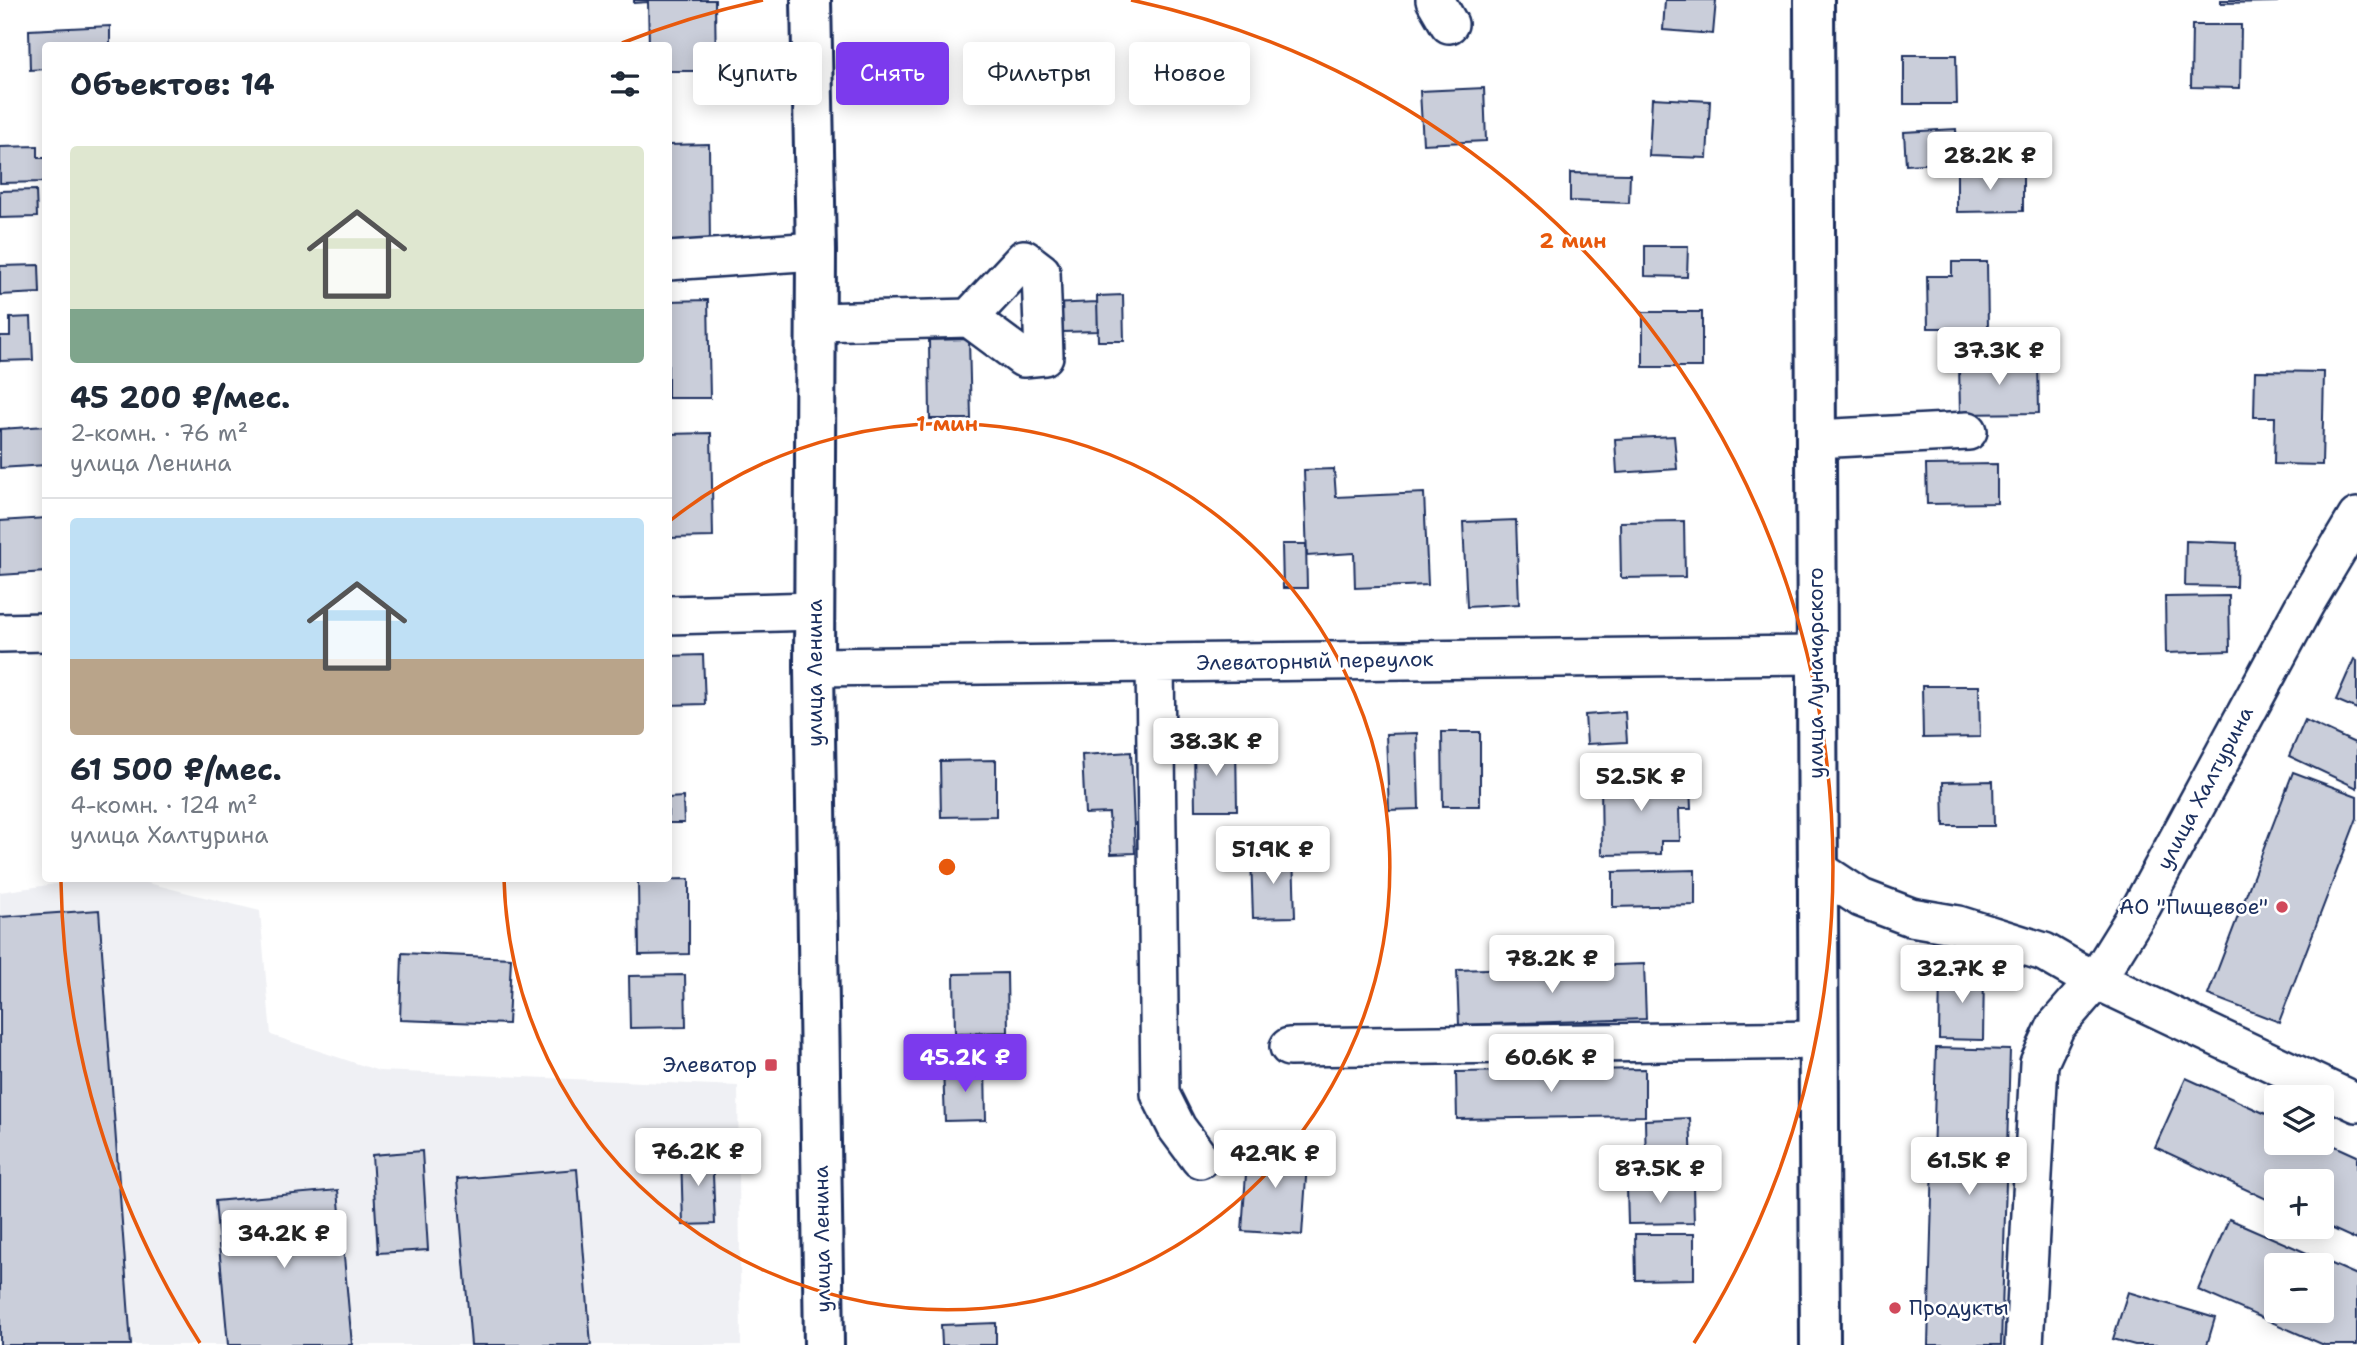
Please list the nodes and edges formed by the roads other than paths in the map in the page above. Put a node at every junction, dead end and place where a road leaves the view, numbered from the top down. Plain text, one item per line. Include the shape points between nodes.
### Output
1 (811, 0) edge
2 (1814, 0) edge
3 (816, 251) junction
4 (672, 261) edge
5 (969, 318) dead end
6 (816, 322) junction
7 (1968, 431) dead end
8 (1816, 439) junction
9 (2357, 517) edge
10 (814, 611) junction
11 (672, 615) edge
12 (42, 632) edge
13 (0, 633) edge
14 (1816, 655) junction
15 (1155, 663) junction
16 (814, 667) junction
17 (1817, 869) junction
18 (2096, 980) junction
19 (1818, 1040) junction
20 (1289, 1047) dead end
21 (2357, 1104) edge
22 (1200, 1159) dead end
23 (824, 1345) edge
24 (1820, 1345) edge
25 (2024, 1345) edge

1 - 3 main road, улица Ленина
2 - 8 main road, улица Луначарского
3 - 4 street
3 - 6 main road, улица Ленина
5 - 6 street
6 - 10 main road, улица Ленина
7 - 8 street
8 - 14 main road, улица Луначарского
9 - 18 street, улица Халтурина via 2142,906
10 - 11 street
10 - 16 main road, улица Ленина
12 - 13 street
14 - 15 street, Элеваторный переулок
14 - 17 main road, улица Луначарского
15 - 16 street, Элеваторный переулок
15 - 22 street via 1160,1094
16 - 23 main road, улица Ленина
17 - 18 street via 1861,898 1911,917 1958,925 2044,952
17 - 19 main road, улица Луначарского
18 - 21 street
18 - 25 street, улица Халтурина via 2056,1026 2039,1063
19 - 20 street
19 - 24 main road, улица Луначарского

